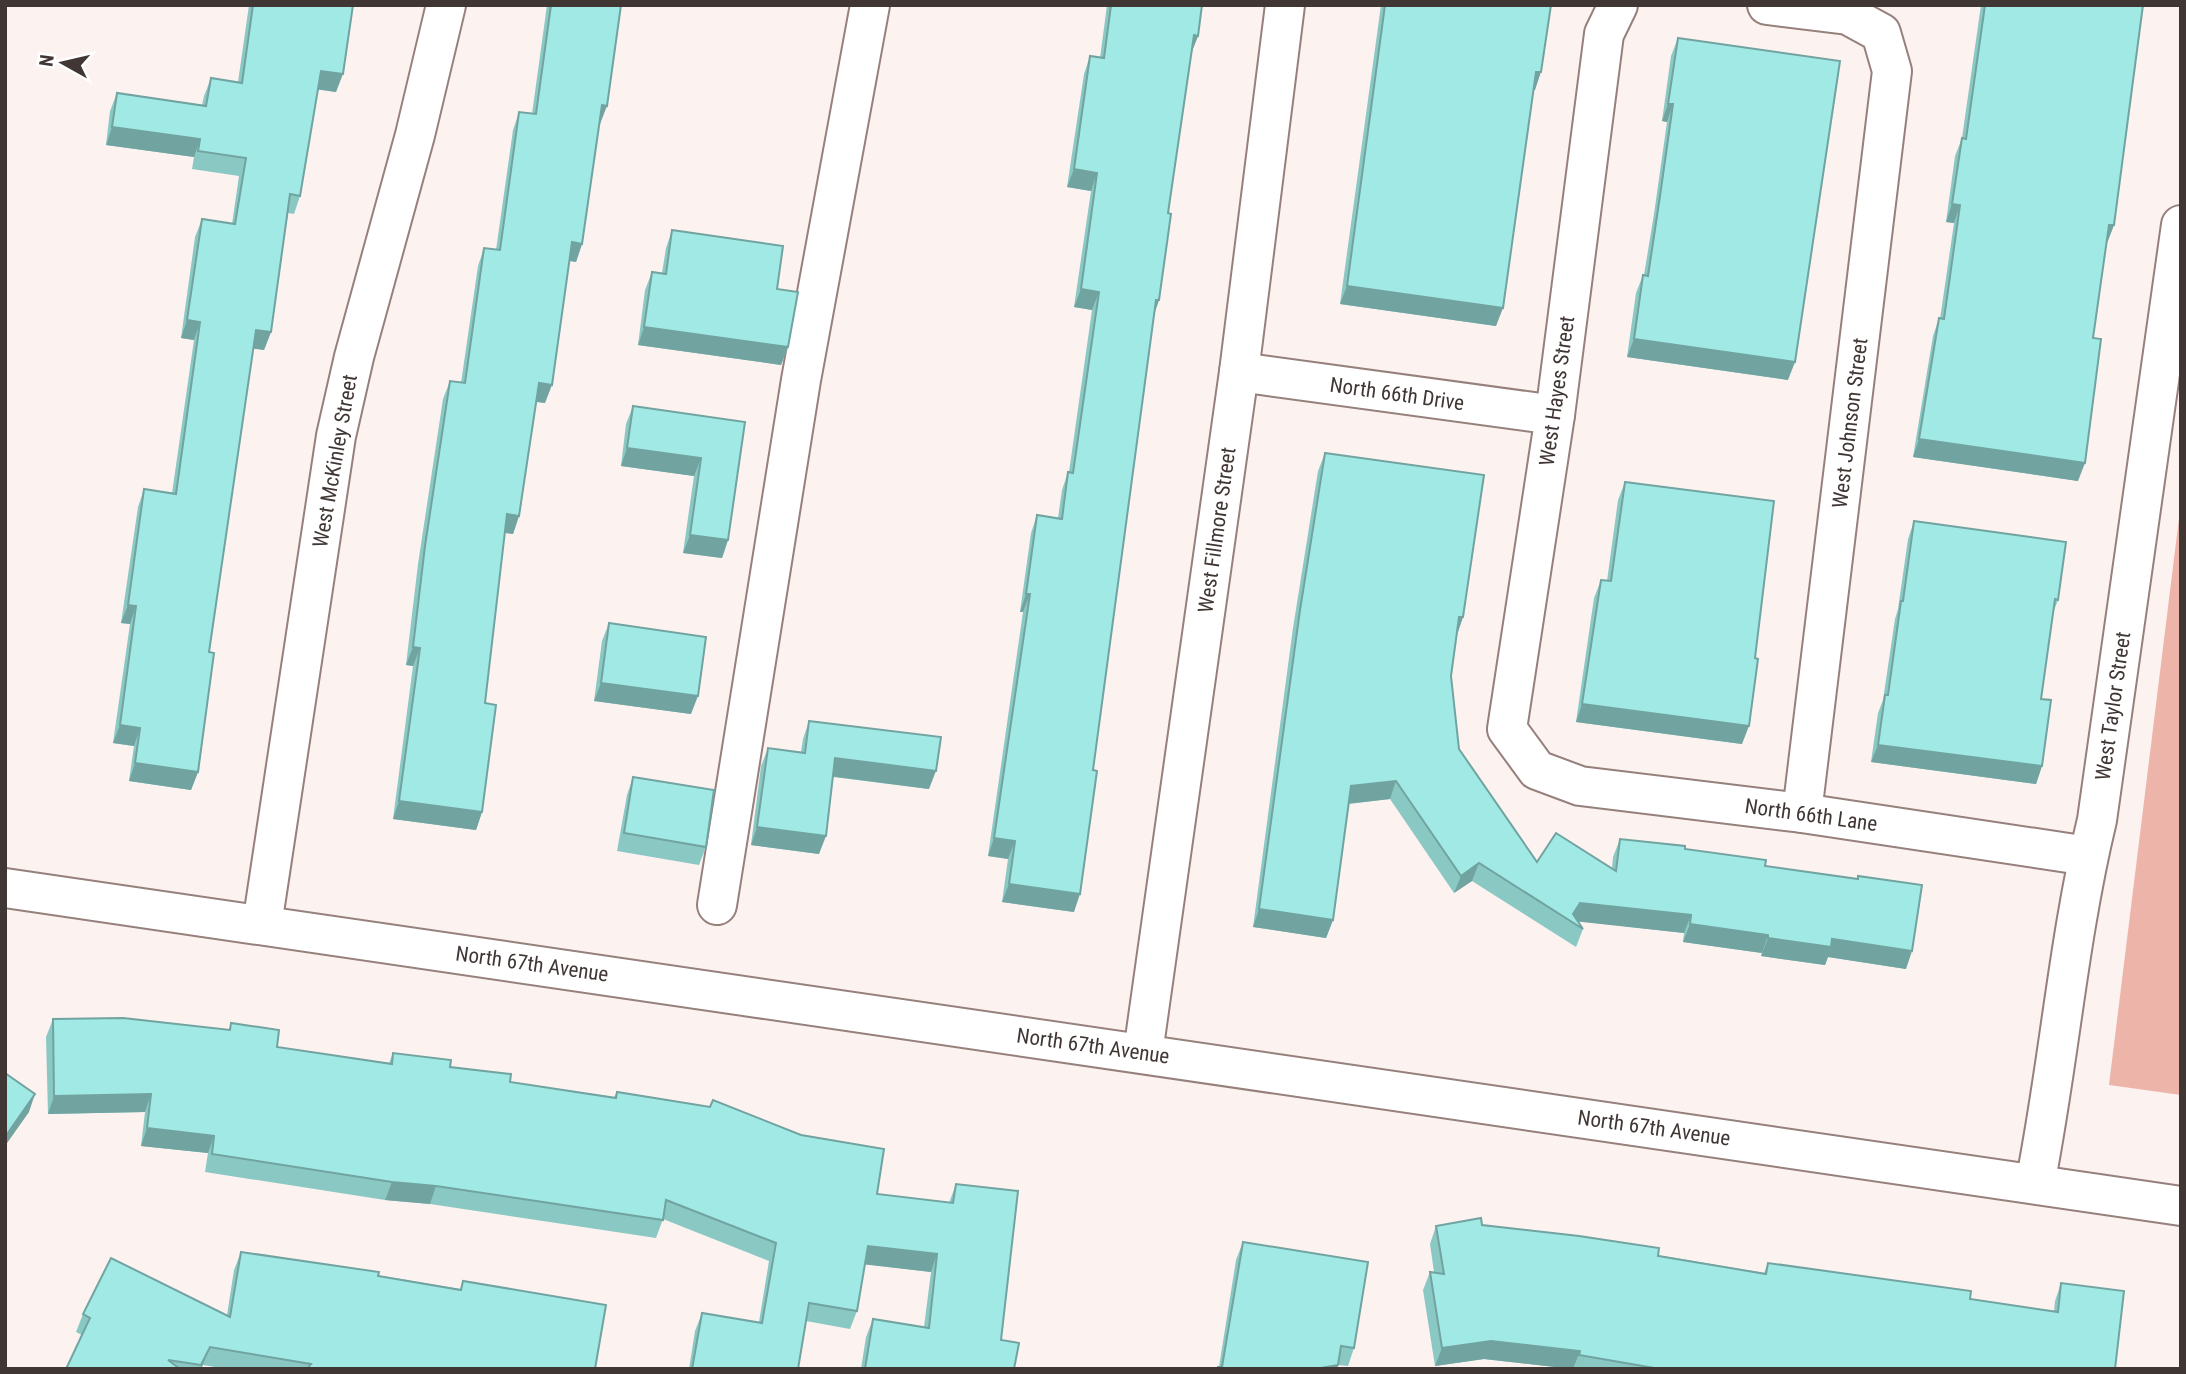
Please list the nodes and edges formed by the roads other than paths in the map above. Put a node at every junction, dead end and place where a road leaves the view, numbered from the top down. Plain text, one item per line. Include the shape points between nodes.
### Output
1 (446, 5) edge
2 (870, 5) edge
3 (1285, 5) edge
4 (1618, 5) edge
5 (1767, 5) edge
6 (2181, 226) edge
7 (2171, 358) edge
8 (1239, 372) junction
9 (1555, 415) junction
10 (1536, 770) joint
11 (1802, 813) junction
12 (2088, 856) junction
13 (5, 887) edge
14 (717, 905) dead end
15 (261, 925) junction
16 (1143, 1053) junction
17 (2035, 1184) junction
18 (2181, 1206) edge

1 - 15 street, West McKinley Street via 336,436
2 - 14 street via 801,380
3 - 8 street, West Fillmore Street
4 - 9 street, West Hayes Street via 1604,34
5 - 11 street, West Johnson Street via 1848,15 1881,33 1892,71
6 - 7 street, West Taylor Street
7 - 12 street, West Taylor Street
8 - 9 street, North 66th Drive
8 - 16 street, West Fillmore Street
9 - 10 street, West Hayes Street via 1507,729
10 - 11 street, North 66th Lane via 1580,786
11 - 12 street, North 66th Lane
12 - 17 street, West Taylor Street
13 - 15 street, North 67th Avenue
15 - 16 street, North 67th Avenue
16 - 17 street, North 67th Avenue
17 - 18 street, North 67th Avenue

